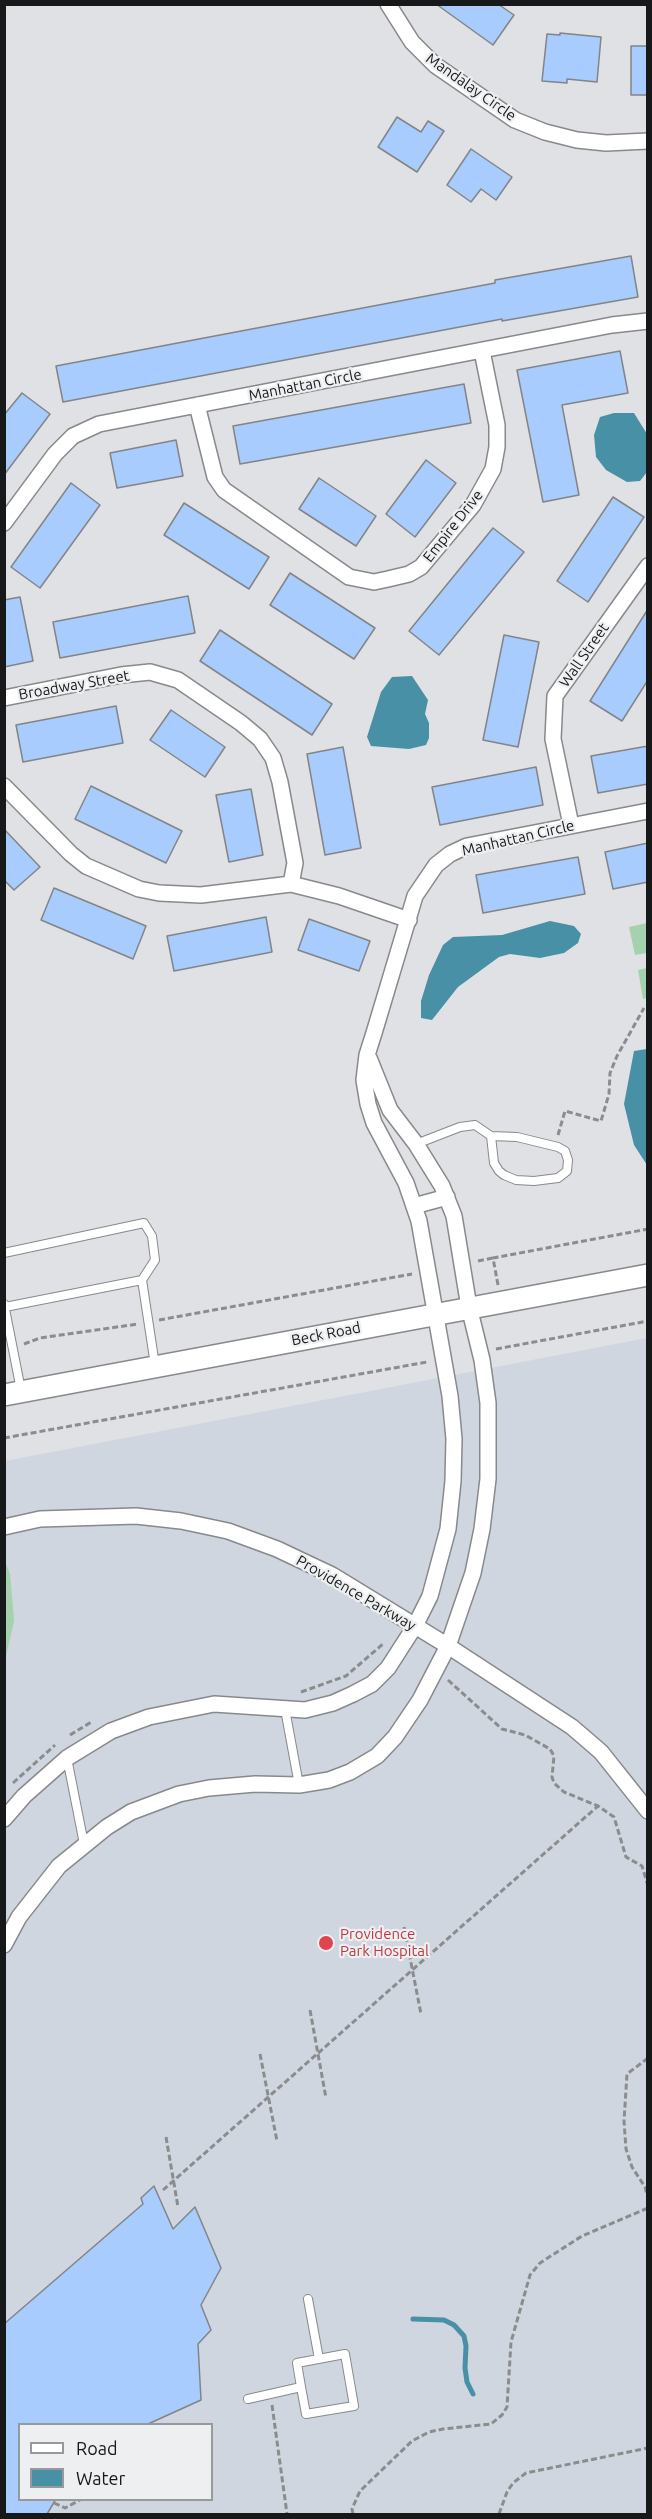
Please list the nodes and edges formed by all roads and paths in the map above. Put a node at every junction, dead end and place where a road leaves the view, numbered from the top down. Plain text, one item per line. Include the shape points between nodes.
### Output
1 (388, 4) edge
2 (648, 141) edge
3 (648, 321) edge
4 (482, 351) junction
5 (197, 405) junction
6 (4, 523) edge
7 (648, 566) edge
8 (4, 698) edge
9 (4, 786) edge
10 (648, 811) edge
11 (571, 825) junction
12 (291, 884) junction
13 (409, 920) junction
14 (644, 1008) dead end
15 (367, 1055) junction
16 (491, 1136) junction
17 (416, 1144) junction
18 (555, 1147) junction
19 (390, 1153) junction
20 (447, 1197) junction
21 (414, 1206) junction
22 (648, 1229) edge
23 (4, 1253) edge
24 (648, 1275) edge
25 (142, 1280) junction
26 (336, 1288) dead end
27 (501, 1302) junction
28 (5, 1306) edge
29 (470, 1307) junction
30 (436, 1314) junction
31 (648, 1322) edge
32 (148, 1323) junction
33 (13, 1348) junction
34 (480, 1352) junction
35 (444, 1359) junction
36 (156, 1366) junction
37 (13, 1393) edge
38 (4, 1438) edge
39 (4, 1527) edge
40 (415, 1626) junction
41 (402, 1645) junction
42 (448, 1646) junction
43 (436, 1669) junction
44 (294, 1692) dead end
45 (285, 1709) junction
46 (97, 1720) dead end
47 (67, 1758) junction
48 (299, 1785) junction
49 (10, 1787) dead end
50 (598, 1806) junction
51 (648, 1811) edge
52 (4, 1819) edge
53 (84, 1844) junction
54 (648, 1886) edge
55 (404, 1927) dead end
56 (4, 1945) edge
57 (412, 1968) junction
58 (310, 2010) dead end
59 (421, 2014) dead end
60 (318, 2052) junction
61 (260, 2054) dead end
62 (648, 2058) edge
63 (268, 2096) junction
64 (326, 2098) dead end
65 (166, 2137) dead end
66 (277, 2141) dead end
67 (173, 2181) junction
68 (163, 2190) dead end
69 (648, 2199) edge
70 (178, 2207) dead end
71 (648, 2208) edge
72 (308, 2300) dead end
73 (319, 2359) junction
74 (301, 2387) junction
75 (271, 2394) junction
76 (248, 2399) dead end
77 (648, 2448) edge
78 (77, 2501) edge
79 (54, 2503) dead end
80 (287, 2514) edge
81 (353, 2514) edge
82 (499, 2514) edge

1 - 2 street, Mandalay Circle via 412,42 435,65 515,120 577,140
3 - 4 street, Manhattan Circle
4 - 5 street, Manhattan Circle
4 - 5 street, Empire Drive via 497,425 493,469 473,505 430,558 409,574 374,582 349,577 224,490 215,477
5 - 6 street, Manhattan Circle via 99,424 73,436
7 - 11 street, Wall Street via 555,696 553,739
8 - 12 street, Broadway Street via 150,672 178,680 241,723 273,758 295,862
9 - 12 street via 86,866 139,890 201,895
10 - 11 street, Manhattan Circle
11 - 13 street, Manhattan Circle via 468,846 450,854 425,878
12 - 13 street
13 - 15 street, Manhattan Circle
14 - 18 path via 610,1073 601,1121 565,1111
15 - 17 street via 390,1110
15 - 19 street, Manhattan Circle via 364,1080 368,1104
16 - 17 lane via 475,1125
16 - 18 lane via 517,1137
16 - 18 lane via 494,1163 499,1171 516,1180 558,1178 567,1171 565,1151
17 - 19 street
17 - 20 street
19 - 21 street, Manhattan Circle
20 - 21 street
20 - 29 street via 462,1252
21 - 30 street, Manhattan Circle
22 - 27 path via 493,1258
23 - 25 lane via 144,1223 152,1236 155,1260
24 - 27 main road, Beck Road
25 - 28 lane
25 - 32 lane
26 - 32 path
27 - 29 main road, Beck Road
28 - 33 lane
29 - 30 main road, Beck Road
29 - 34 street
30 - 35 street, Manhattan Circle
30 - 36 main road, Beck Road
31 - 34 path
32 - 33 path via 40,1338
32 - 36 lane
33 - 37 lane
34 - 42 street via 488,1403 488,1479 473,1572
35 - 38 path
35 - 40 street, Manhattan Circle via 454,1439 452,1493 440,1563
36 - 37 main road, Beck Road
39 - 40 street, Providence Parkway via 40,1520 136,1516 228,1531 332,1575
40 - 41 street, Manhattan Circle
40 - 42 street, Providence Parkway
41 - 44 path via 382,1643 346,1676 318,1688
41 - 45 street, Manhattan Circle via 388,1668 353,1695 305,1710
42 - 43 street
42 - 51 street, Providence Parkway via 572,1727 602,1752
43 - 48 street via 395,1737 377,1756 329,1780
43 - 50 path via 502,1729 525,1735 550,1749 554,1756 554,1783 564,1792
45 - 47 street, Manhattan Circle via 214,1704 149,1716 111,1731
45 - 48 lane
46 - 49 path via 47,1750
47 - 52 street, Manhattan Circle
47 - 53 lane
48 - 53 street via 255,1784 179,1794 131,1812
50 - 54 path via 614,1817 626,1857 642,1866
50 - 57 path
53 - 56 street via 40,1888
55 - 57 path
57 - 59 path
57 - 60 path
58 - 60 path
60 - 63 path
60 - 64 path
61 - 63 path
62 - 69 path via 627,2074 624,2121 626,2149
63 - 66 path
63 - 67 path
65 - 67 path
67 - 68 path
67 - 70 path
71 - 81 path via 582,2236 540,2263 530,2275 511,2342 507,2407 502,2415 491,2424 429,2432 412,2441 360,2491
72 - 73 lane
73 - 74 lane via 297,2363
73 - 74 lane via 345,2355 354,2406 306,2414
74 - 75 lane
75 - 76 lane
75 - 80 path
77 - 82 path via 526,2473 507,2492
78 - 79 path via 65,2508

